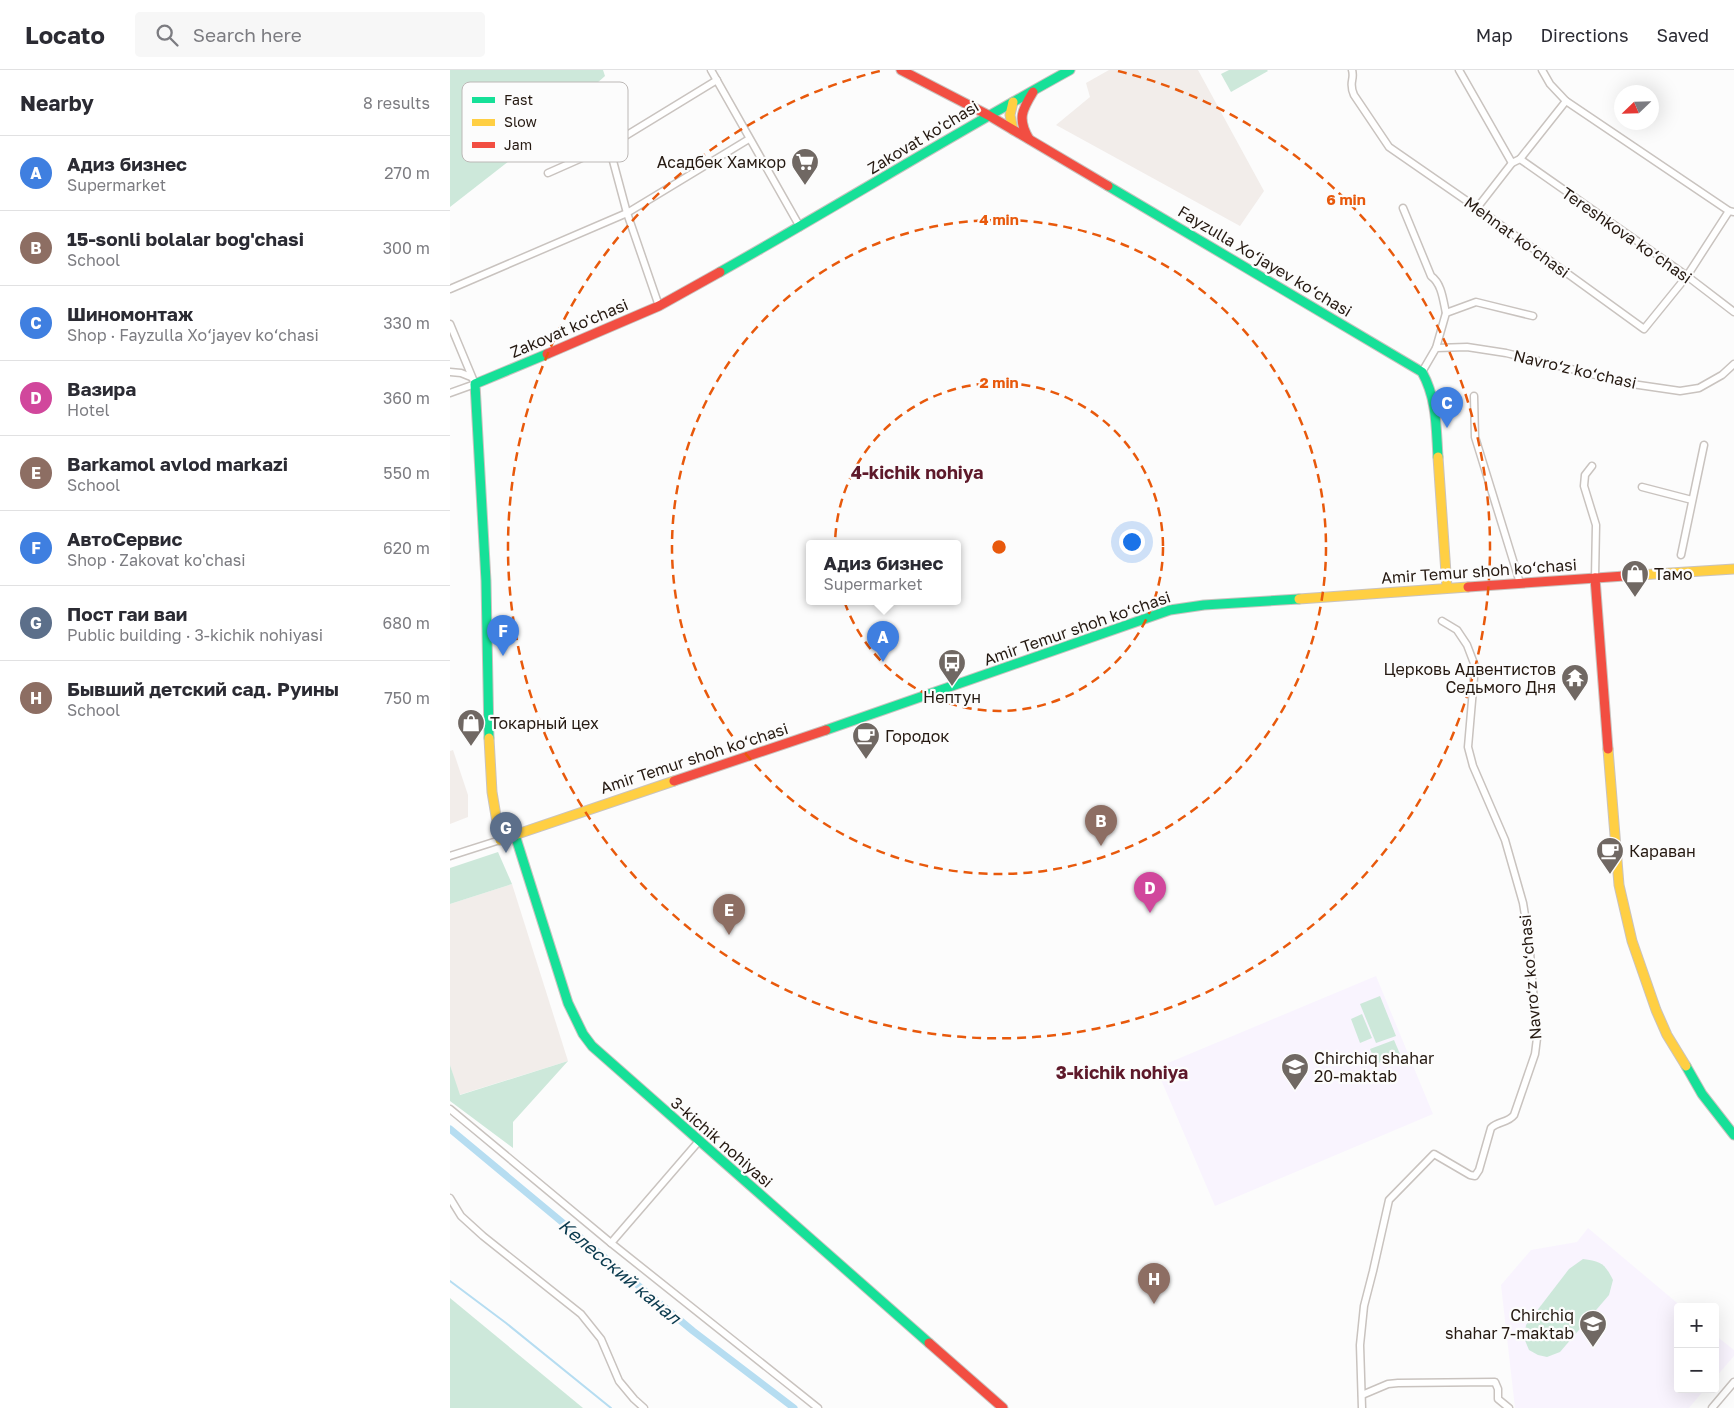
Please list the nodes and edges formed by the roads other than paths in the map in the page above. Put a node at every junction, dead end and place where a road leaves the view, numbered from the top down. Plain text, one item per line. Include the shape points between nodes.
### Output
1 (711, 70) edge
2 (901, 70) edge
3 (1070, 70) edge
4 (1352, 70) edge
5 (1459, 70) edge
6 (1542, 70) edge
7 (1060, 72) edge
8 (716, 80) junction
9 (1034, 90) junction
10 (1566, 101) junction
11 (1013, 102) junction
12 (988, 115) junction
13 (1013, 130) junction
14 (628, 134) edge
15 (749, 139) junction
16 (1029, 139) junction
17 (1520, 159) junction
18 (573, 162) edge
19 (613, 162) edge
20 (1512, 163) junction
21 (548, 173) dead end
22 (1403, 208) dead end
23 (1478, 208) junction
24 (1732, 212) edge
25 (627, 213) junction
26 (800, 227) junction
27 (1686, 276) junction
28 (450, 289) edge
29 (660, 306) junction
30 (1734, 312) edge
31 (1446, 313) junction
32 (1533, 316) dead end
33 (450, 324) edge
34 (1436, 348) junction
35 (1734, 364) edge
36 (450, 372) edge
37 (1422, 372) junction
38 (473, 381) junction
39 (450, 393) edge
40 (1474, 396) dead end
41 (1704, 445) dead end
42 (1592, 466) dead end
43 (1642, 487) dead end
44 (1692, 500) junction
45 (1681, 555) dead end
46 (1734, 570) edge
47 (1595, 578) junction
48 (1520, 583) junction
49 (1447, 588) junction
50 (1442, 621) dead end
51 (515, 835) junction
52 (500, 840) junction
53 (450, 856) edge
54 (450, 1109) edge
55 (1734, 1135) edge
56 (699, 1141) junction
57 (450, 1198) edge
58 (611, 1243) junction
59 (1734, 1382) edge
60 (1362, 1395) junction
61 (644, 1408) edge
62 (818, 1408) edge
63 (1003, 1408) edge
64 (1362, 1408) edge
65 (1509, 1408) edge
66 (1712, 1408) edge

1 - 8 street
2 - 12 main road, Fayzulla Xo‘jayev ko‘chasi
3 - 7 main road, Zakovat ko'chasi
4 - 23 street, Mehnat ko‘chasi via 1350,87 1388,147
5 - 20 street
6 - 10 street
7 - 9 main road, Zakovat ko'chasi
8 - 14 street
8 - 15 street
9 - 11 main road, Zakovat ko'chasi
9 - 16 main road via 1021,115 1022,126
10 - 17 street
10 - 24 street
11 - 12 main road, Zakovat ko'chasi
11 - 13 main road via 1010,115
12 - 13 main road, Fayzulla Xo‘jayev ko‘chasi
12 - 26 main road, Zakovat ko'chasi
13 - 16 main road, Fayzulla Xo‘jayev ko‘chasi
15 - 25 street
15 - 26 street
16 - 37 main road, Fayzulla Xo‘jayev ko‘chasi
17 - 20 street
17 - 27 street, Tereshkova ko‘chasi
18 - 21 street
19 - 25 street
20 - 23 street
22 - 31 street via 1431,276 1441,290
23 - 27 street, Mehnat ko‘chasi via 1644,330
24 - 27 street
25 - 28 street
25 - 29 street
26 - 29 main road, Zakovat ko'chasi
27 - 30 street, Tereshkova ko‘chasi
29 - 38 main road, Zakovat ko'chasi
31 - 32 street via 1476,302
31 - 34 street
33 - 38 street
34 - 35 street, Navro‘z ko‘chasi via 1467,346 1632,384 1680,391 1700,388
34 - 37 street
36 - 38 street via 461,373
37 - 49 main road via 1434,404
38 - 39 street
38 - 52 main road via 482,490 494,812
40 - 48 street via 1475,437
41 - 44 street
42 - 47 street via 1584,475 1584,486 1596,525
43 - 44 street
44 - 45 street
46 - 47 main road, Amir Temur shoh ko‘chasi
47 - 48 main road, Amir Temur shoh ko‘chasi
47 - 55 main road via 1619,885 1632,941 1667,1035 1702,1094
48 - 49 main road, Amir Temur shoh ko‘chasi
49 - 51 main road, Amir Temur shoh ko‘chasi via 1170,610
50 - 60 street, Navro‘z ko‘chasi via 1457,630 1475,666 1468,747 1505,840 1523,903 1537,1038 1514,1114 1490,1128 1475,1176 1434,1154 1389,1200 1364,1306 1360,1345
51 - 52 main road, Amir Temur shoh ko‘chasi
51 - 56 main road, 3-kichik nohiyasi via 568,1003 582,1034
52 - 53 street
54 - 58 street
56 - 58 street
56 - 63 main road, 3-kichik nohiyasi
57 - 61 street via 461,1216 483,1236 581,1314 601,1340 619,1380
58 - 62 street
59 - 66 street
60 - 64 street, Navro‘z ko‘chasi
60 - 65 street via 1398,1383 1495,1382 1498,1399

